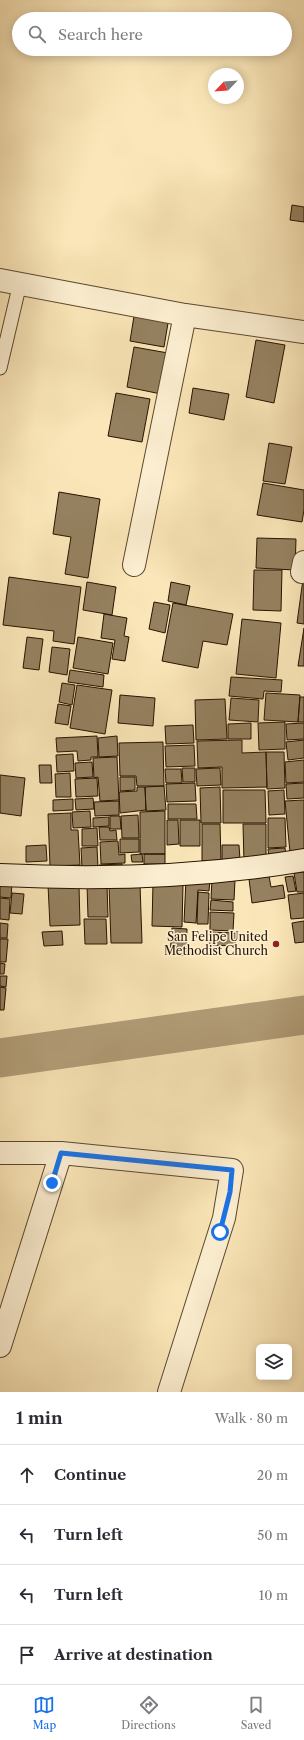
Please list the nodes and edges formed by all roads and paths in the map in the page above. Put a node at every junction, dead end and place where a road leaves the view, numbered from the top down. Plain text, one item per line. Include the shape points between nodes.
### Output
1 (10, 281) edge
2 (186, 315) junction
3 (304, 332) edge
4 (0, 368) edge
5 (134, 566) dead end
6 (304, 860) edge
7 (0, 875) edge
8 (0, 1153) edge
9 (61, 1153) junction
10 (0, 1346) edge
11 (169, 1392) edge

1 - 2 street
1 - 4 lane
2 - 3 street
2 - 5 street
6 - 7 street via 153,876
8 - 9 street
9 - 10 street
9 - 11 street via 232,1170 224,1218

